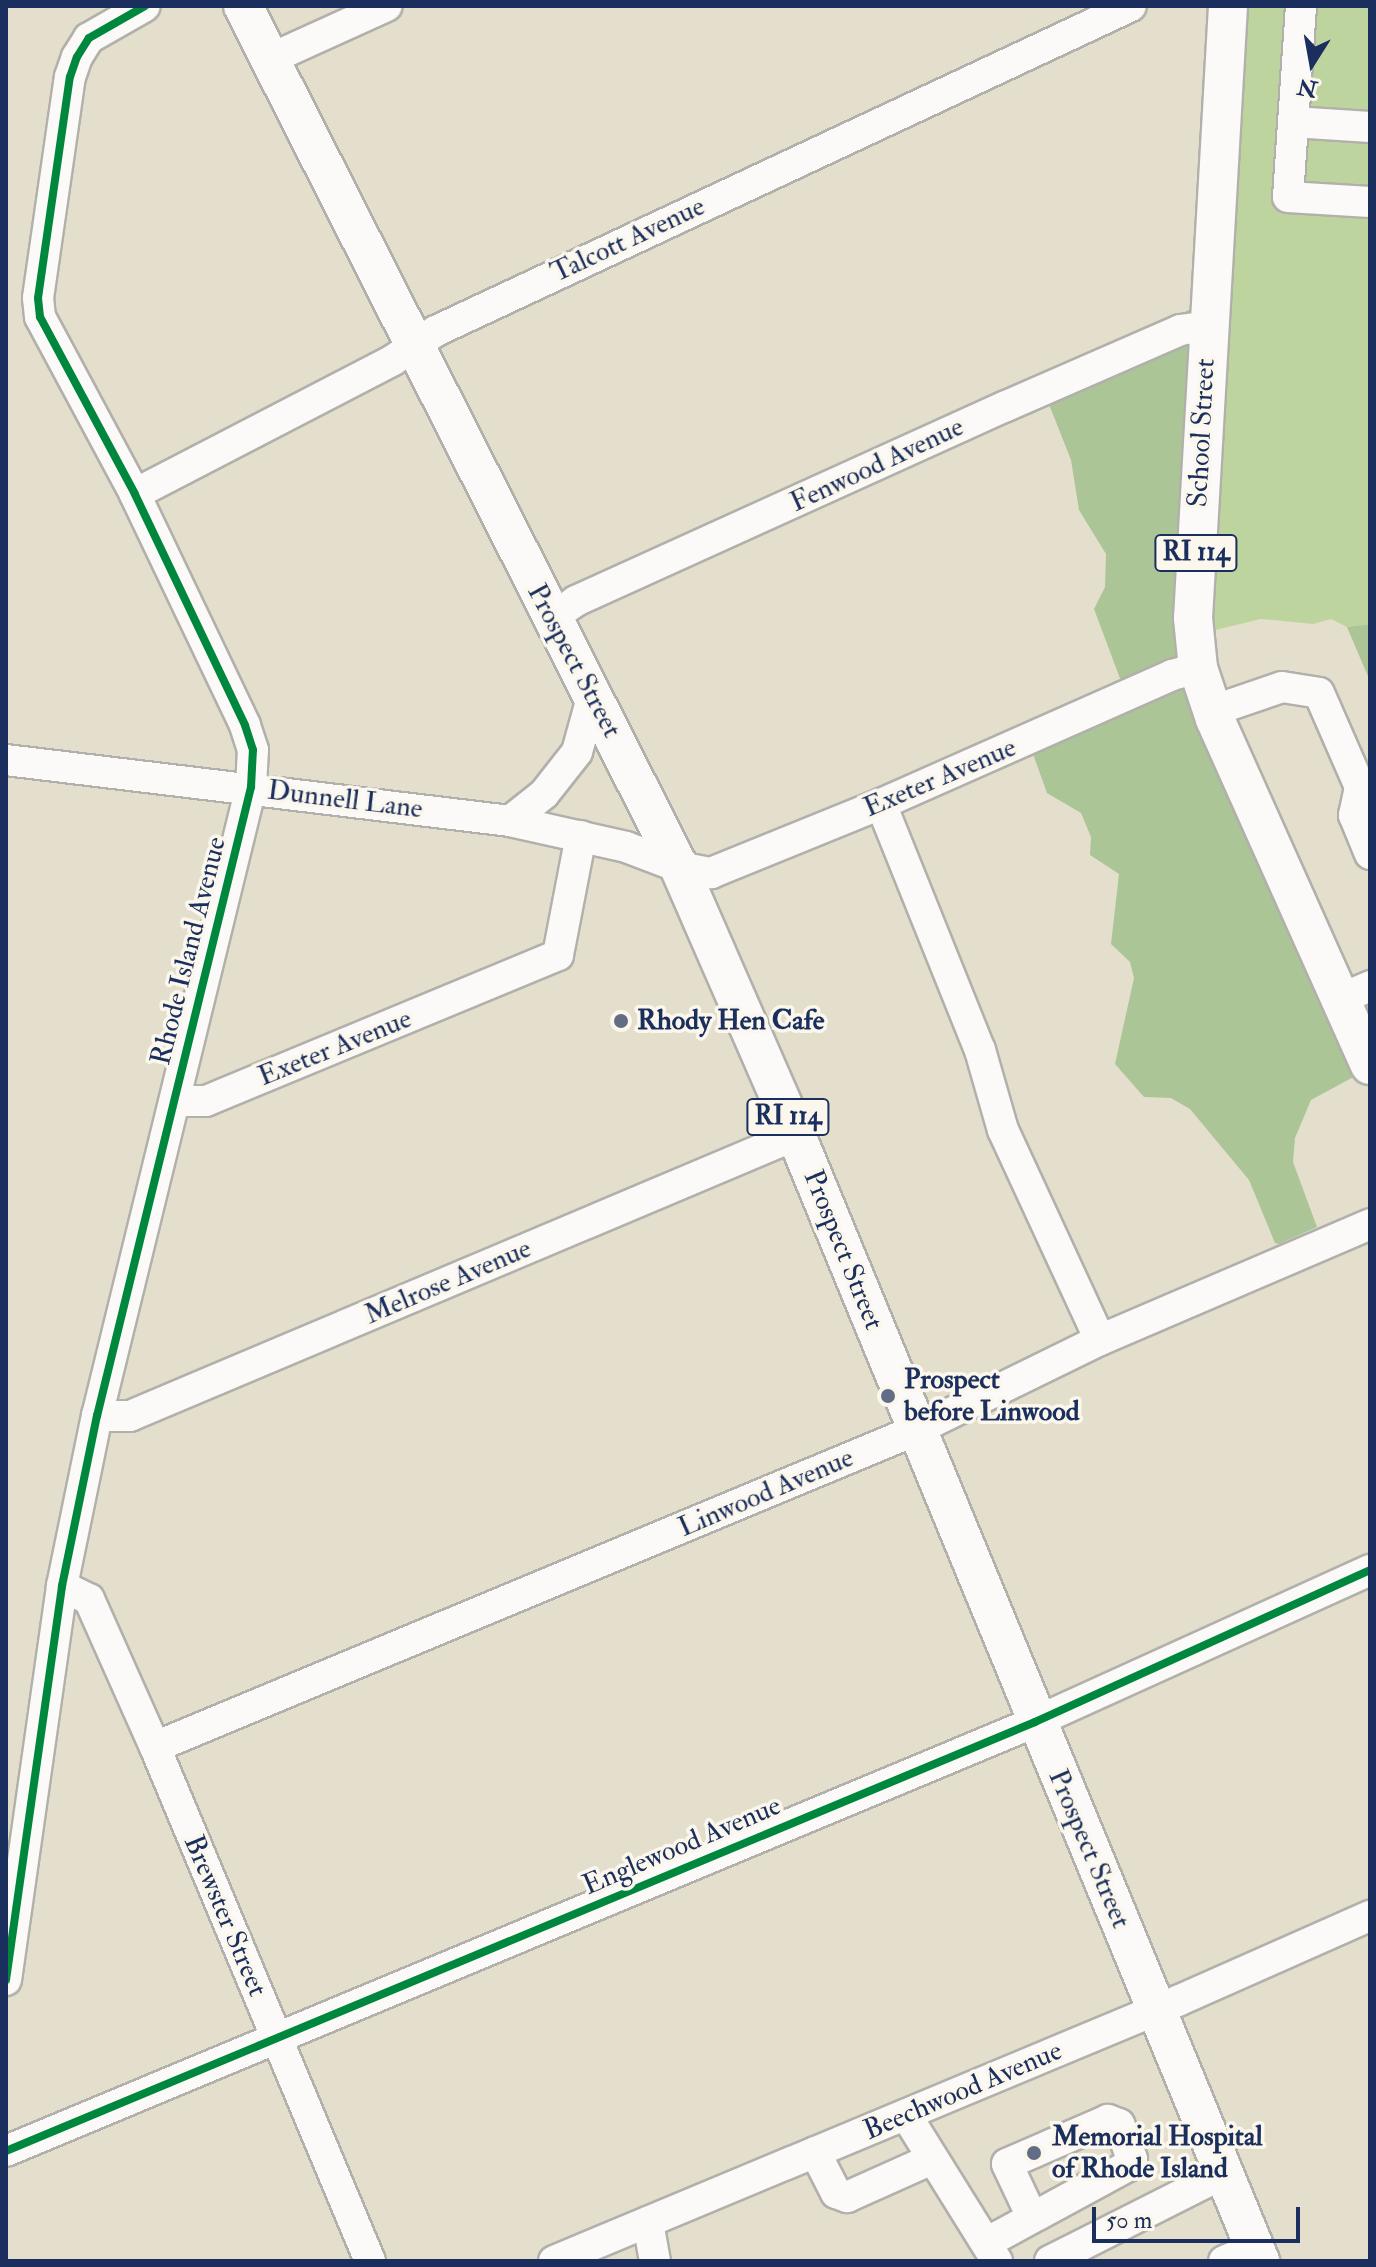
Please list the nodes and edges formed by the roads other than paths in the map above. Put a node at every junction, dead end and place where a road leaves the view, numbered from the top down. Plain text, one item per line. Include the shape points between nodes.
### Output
1 (145, 6) edge
2 (243, 6) edge
3 (387, 6) edge
4 (1131, 6) edge
5 (1228, 6) edge
6 (1301, 6) edge
7 (270, 59) junction
8 (1293, 122) junction
9 (1370, 127) edge
10 (1370, 202) edge
11 (1207, 326) junction
12 (414, 347) junction
13 (135, 494) junction
14 (551, 618) junction
15 (1198, 668) junction
16 (593, 694) junction
17 (1212, 711) junction
18 (6, 760) edge
19 (251, 787) junction
20 (881, 804) junction
21 (510, 821) junction
22 (581, 836) junction
23 (1370, 854) edge
24 (679, 867) junction
25 (1355, 992) edge
26 (1369, 1058) edge
27 (175, 1101) junction
28 (796, 1135) junction
29 (1370, 1224) edge
30 (1100, 1340) junction
31 (97, 1416) junction
32 (916, 1430) junction
33 (1370, 1570) edge
34 (62, 1586) junction
35 (1035, 1722) junction
36 (155, 1747) junction
37 (1370, 1916) edge
38 (6, 1980) edge
39 (1157, 2010) junction
40 (277, 2039) junction
41 (906, 2115) junction
42 (6, 2151) edge
43 (815, 2152) junction
44 (932, 2159) junction
45 (1224, 2173) junction
46 (1032, 2217) dead end
47 (648, 2222) junction
48 (992, 2252) edge
49 (1246, 2257) edge
50 (370, 2261) edge
51 (554, 2261) edge
52 (655, 2261) edge
53 (1050, 2261) edge

1 - 13 street, Rhode Island Avenue via 89,38 77,57 38,298 40,317
2 - 7 main road, Prospect Street / RI 114
3 - 7 street
4 - 12 street, Talcott Avenue via 475,312
5 - 11 main road, School Street / RI 114
6 - 8 street
7 - 12 main road, Prospect Street / RI 114
8 - 9 street
8 - 10 street via 1288,197
11 - 14 street, Fenwood Avenue via 1180,330 1004,407 576,601
11 - 15 main road, School Street / RI 114 via 1193,618
12 - 13 street, Talcott Avenue
12 - 14 main road, Prospect Street / RI 114
13 - 19 street, Rhode Island Avenue via 245,725 253,750
14 - 16 main road, Prospect Street / RI 114
15 - 17 main road, School Street / RI 114
15 - 20 street, Exeter Avenue
16 - 21 street via 577,752 544,794
16 - 24 main road, Prospect Street / RI 114
17 - 23 street via 1282,687 1319,693 1360,787 1354,815
17 - 25 main road, School Street / RI 114
18 - 19 street, Dunnell Lane
19 - 21 street, Dunnell Lane
19 - 27 street, Rhode Island Avenue
20 - 24 street, Exeter Avenue via 711,873
20 - 30 street via 980,1050 1003,1130
21 - 22 street, Dunnell Lane
22 - 24 street, Dunnell Lane
22 - 27 street, Exeter Avenue via 558,955 206,1101
24 - 28 main road, Prospect Street / RI 114
25 - 26 main road, School Street / RI 114
27 - 31 street, Rhode Island Avenue
28 - 31 street, Melrose Avenue via 130,1416
28 - 32 main road, Prospect Street / RI 114
29 - 30 street, Linwood Avenue
30 - 32 street, Linwood Avenue
31 - 34 street, Rhode Island Avenue
32 - 35 main road, Prospect Street / RI 114
32 - 36 street, Linwood Avenue
33 - 35 street, Englewood Avenue
34 - 36 street, Brewster Street via 89,1599
34 - 38 street, Rhode Island Avenue
35 - 39 main road, Prospect Street / RI 114
35 - 40 street, Englewood Avenue
36 - 40 street, Brewster Street
37 - 39 street, Beechwood Avenue
39 - 41 street, Beechwood Avenue
39 - 45 main road, Prospect Street / RI 114
40 - 42 street, Englewood Avenue
40 - 50 street, Brewster Street
41 - 43 street, Beechwood Avenue
41 - 44 street
43 - 44 street via 836,2193 847,2197
43 - 47 street, Beechwood Avenue
44 - 48 street
45 - 49 main road, Prospect Street / RI 114
45 - 53 street
46 - 48 street
47 - 51 street, Beechwood Avenue
47 - 52 street

